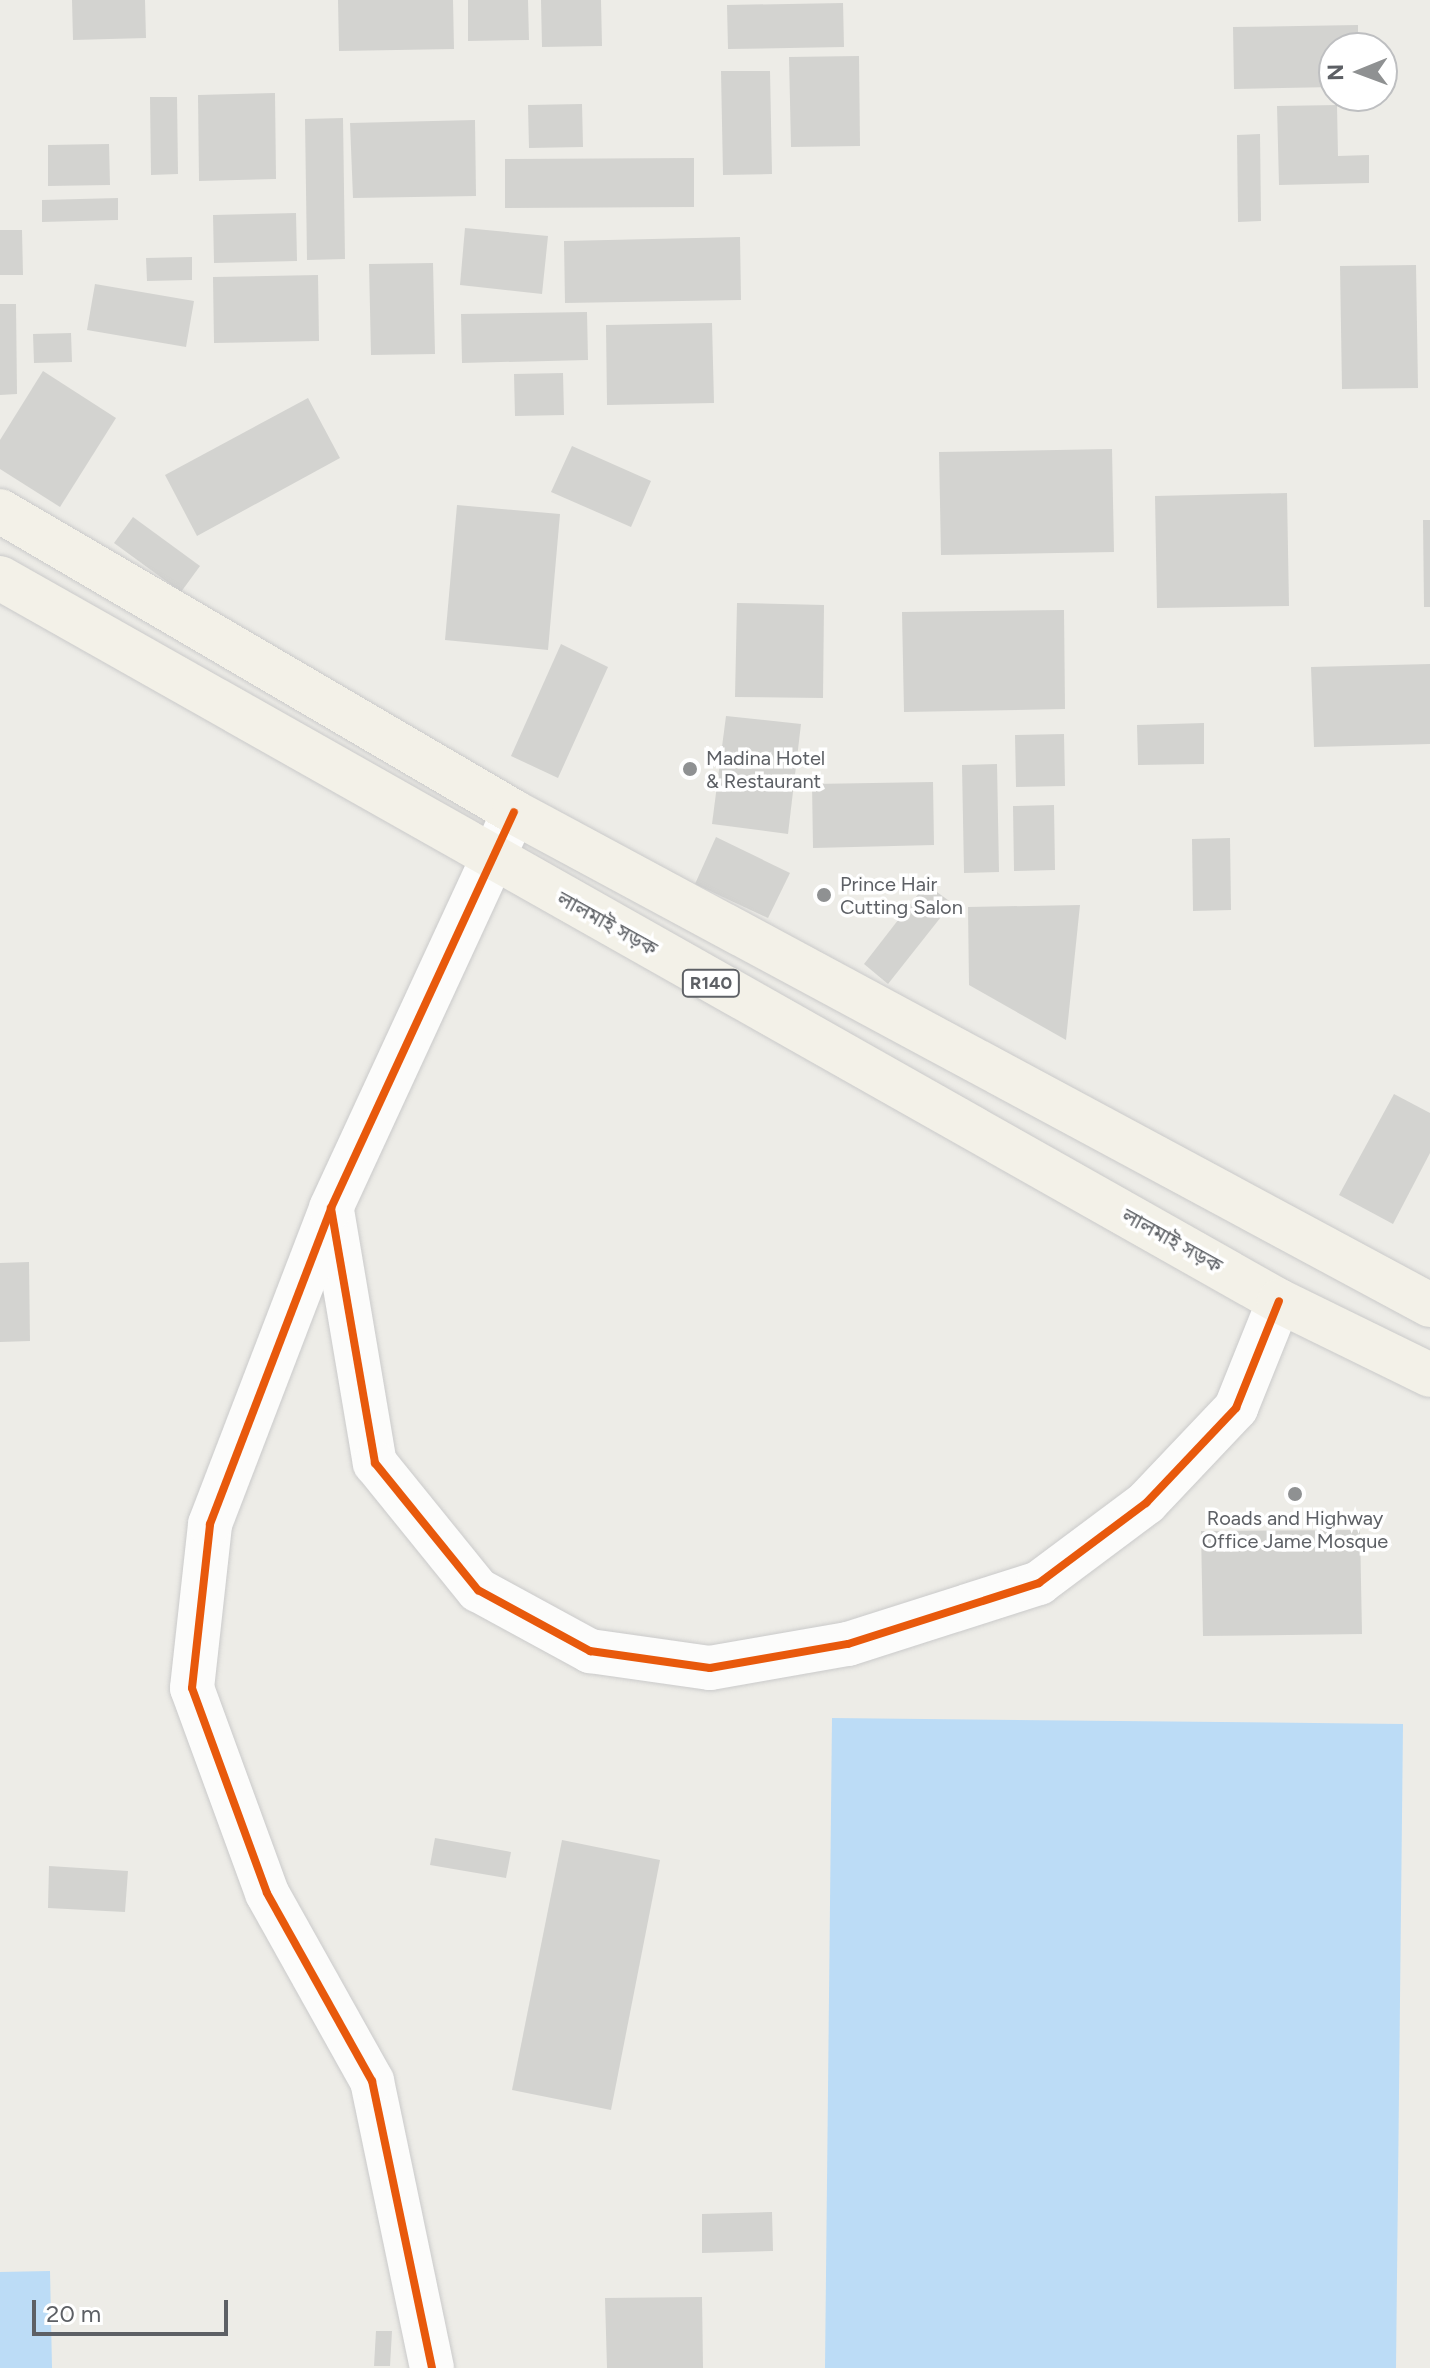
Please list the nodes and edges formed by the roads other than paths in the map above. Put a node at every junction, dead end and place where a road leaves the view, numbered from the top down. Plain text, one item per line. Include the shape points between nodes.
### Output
1 (0, 511) edge
2 (0, 578) edge
3 (514, 812) junction
4 (490, 859) junction
5 (331, 1208) junction
6 (1279, 1301) junction
7 (1430, 1305) edge
8 (1430, 1375) edge
9 (432, 2368) edge

1 - 3 main road, R140
2 - 4 main road, লালমাই সড়ক / R140
3 - 4 street
3 - 7 main road, R140
4 - 5 street
4 - 6 main road, লালমাই সড়ক / R140
5 - 6 street via 375,1463 478,1590 590,1651 710,1668 848,1644 1039,1583 1146,1503 1236,1408
5 - 9 street via 210,1524 192,1688 267,1893 372,2081
6 - 8 main road, লালমাই সড়ক / R140

